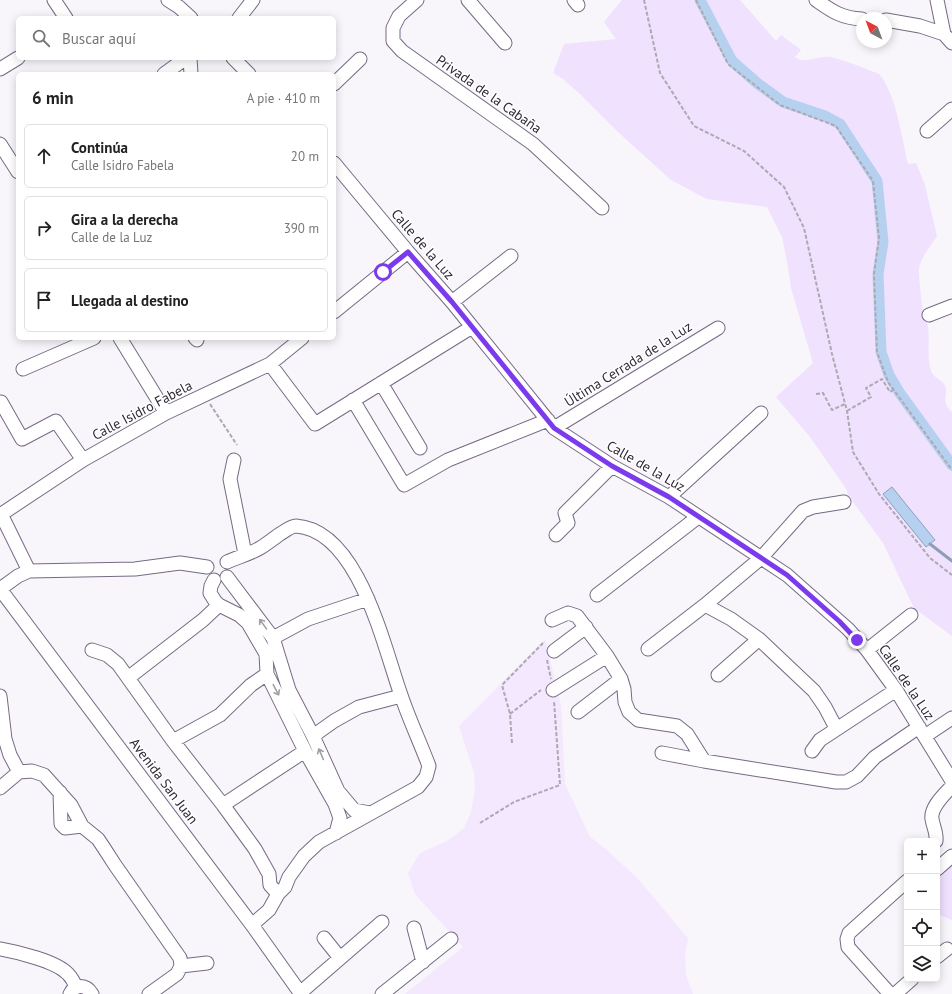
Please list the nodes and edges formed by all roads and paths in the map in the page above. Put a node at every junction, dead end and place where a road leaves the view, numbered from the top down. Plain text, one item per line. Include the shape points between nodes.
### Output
1 (54, 0) edge
2 (168, 0) edge
3 (254, 0) edge
4 (417, 0) edge
5 (468, 0) edge
6 (644, 0) edge
7 (696, 0) edge
8 (816, 0) edge
9 (937, 0) edge
10 (65, 16) edge
11 (189, 16) edge
12 (242, 16) edge
13 (856, 19) edge
14 (892, 21) edge
15 (948, 39) edge
16 (505, 43) dead end
17 (16, 59) edge
18 (360, 59) dead end
19 (183, 60) edge
20 (190, 60) edge
21 (235, 60) edge
22 (0, 69) edge
23 (167, 72) edge
24 (191, 72) edge
25 (247, 72) edge
26 (336, 82) edge
27 (952, 109) edge
28 (927, 131) dead end
29 (0, 144) edge
30 (336, 165) edge
31 (16, 169) edge
32 (602, 208) dead end
33 (408, 252) junction
34 (512, 256) dead end
35 (452, 302) junction
36 (952, 306) edge
37 (336, 310) edge
38 (929, 315) dead end
39 (472, 327) junction
40 (718, 328) dead end
41 (89, 340) edge
42 (121, 340) edge
43 (300, 340) edge
44 (270, 364) junction
45 (23, 369) dead end
46 (381, 383) junction
47 (893, 390) junction
48 (816, 394) dead end
49 (204, 395) junction
50 (353, 400) junction
51 (1, 402) dead end
52 (845, 404) junction
53 (847, 411) junction
54 (166, 413) junction
55 (761, 413) dead end
56 (551, 424) junction
57 (237, 445) dead end
58 (420, 448) dead end
59 (83, 460) junction
60 (234, 460) dead end
61 (612, 466) junction
62 (952, 470) edge
63 (669, 497) junction
64 (844, 502) dead end
65 (0, 515) edge
66 (698, 517) junction
67 (556, 535) dead end
68 (245, 554) junction
69 (761, 558) junction
70 (227, 562) junction
71 (207, 567) junction
72 (29, 571) junction
73 (952, 575) edge
74 (227, 577) junction
75 (214, 580) junction
76 (0, 589) edge
77 (597, 595) dead end
78 (368, 599) junction
79 (706, 604) junction
80 (219, 606) junction
81 (911, 614) dead end
82 (552, 620) dead end
83 (586, 627) junction
84 (273, 638) junction
85 (758, 639) junction
86 (648, 649) dead end
87 (92, 650) dead end
88 (867, 650) junction
89 (548, 652) junction
90 (608, 656) junction
91 (267, 674) junction
92 (718, 675) dead end
93 (128, 678) junction
94 (621, 679) junction
95 (552, 686) junction
96 (896, 690) junction
97 (0, 696) edge
98 (401, 696) junction
99 (578, 712) dead end
100 (510, 714) junction
101 (952, 718) edge
102 (836, 728) junction
103 (922, 732) junction
104 (313, 736) junction
105 (173, 740) junction
106 (512, 743) dead end
107 (305, 751) junction
108 (812, 751) dead end
109 (662, 753) dead end
110 (704, 761) junction
111 (19, 772) junction
112 (950, 774) edge
113 (952, 786) edge
114 (0, 788) edge
115 (60, 792) junction
116 (224, 805) junction
117 (370, 813) junction
118 (480, 823) dead end
119 (82, 826) junction
120 (336, 833) junction
121 (936, 838) edge
122 (952, 856) edge
123 (940, 866) edge
124 (268, 874) junction
125 (289, 877) junction
126 (904, 884) edge
127 (278, 894) junction
128 (382, 922) dead end
129 (252, 925) junction
130 (414, 928) dead end
131 (324, 938) dead end
132 (451, 939) dead end
133 (0, 950) edge
134 (340, 958) junction
135 (423, 962) junction
136 (207, 963) dead end
137 (181, 966) junction
138 (909, 982) edge
139 (73, 991) edge
140 (300, 993) edge
141 (92, 994) edge
142 (149, 994) edge
143 (382, 994) edge
144 (890, 994) edge
145 (895, 994) edge

1 - 10 street
2 - 11 street
3 - 12 street
4 - 32 street, Privada de la Cabaña via 399,16 393,28 393,41 402,52 532,144
5 - 16 street
6 - 52 path via 660,73 694,126 744,151 784,187 804,228
7 - 47 path via 728,64 780,105 836,126 873,181 879,238 874,274 877,352
8 - 13 street via 836,14
9 - 15 street
14 - 15 street via 920,26
17 - 22 street
18 - 26 street
19 - 23 street
20 - 24 street
21 - 25 street
27 - 28 street
29 - 31 street
30 - 33 street, Calle de la Luz
33 - 35 street, Calle de la Luz
33 - 37 street
34 - 35 street
35 - 39 street, Calle de la Luz
36 - 38 street
39 - 46 street
39 - 56 street, Calle de la Luz
40 - 56 street, Última Cerrada de la Luz
41 - 45 street
42 - 54 street
43 - 44 street, Calle Isidro Fabela
44 - 49 street, Calle Isidro Fabela
44 - 50 street via 315,424
46 - 50 street
46 - 58 street
47 - 53 path via 890,392 882,378 866,388 871,397
47 - 62 path
48 - 52 path via 823,394 832,410
49 - 54 street, Calle Isidro Fabela
49 - 57 path
50 - 56 street, Última Cerrada de la Luz via 404,485 448,460
51 - 59 street via 22,439 56,421
52 - 53 path
53 - 73 path via 853,452 879,494 930,558
54 - 59 street, Calle Isidro Fabela
55 - 63 street
56 - 61 street, Calle de la Luz
59 - 65 street, Calle Isidro Fabela
60 - 68 street via 230,479
61 - 63 street, Calle de la Luz
61 - 67 street via 565,513 568,524
63 - 66 street, Calle de la Luz
64 - 69 street via 803,511
65 - 72 street
66 - 69 street, Calle de la Luz
66 - 77 street
68 - 70 street
68 - 78 street via 260,548 295,526 307,528 321,534 337,548
69 - 79 street
69 - 88 street, Calle de la Luz via 787,575 848,629
70 - 71 street via 217,558
70 - 74 street via 230,569
71 - 72 street via 180,563 135,569
71 - 75 street via 208,575
72 - 76 street
74 - 75 street via 223,580
84 -> 74 street
75 - 80 street via 210,593
76 - 129 street, Avenida San Juan
78 - 84 street via 308,619
78 - 98 street via 381,631
79 - 85 street via 731,618
79 - 86 street
80 - 91 street via 239,615 248,623 266,654
80 - 93 street
81 - 88 street
82 - 83 street via 568,613 573,614 578,616
83 - 89 street
83 - 90 street
84 - 104 street via 289,690
85 - 92 street
85 - 102 street via 814,691
87 - 93 street via 107,655 118,664
88 - 96 street, Calle de la Luz
89 - 95 path
89 - 100 path via 543,643 502,685
90 - 94 street
90 - 95 street
91 - 105 street via 220,714
91 -> 107 street
93 - 105 street
94 - 99 street
94 - 110 street via 629,712 638,720 677,726 687,734
95 - 100 path
95 - 118 path via 560,785 514,802
96 - 102 street
96 - 103 street, Calle de la Luz
97 - 111 street via 5,740
98 - 104 street via 359,707
98 - 117 street via 429,766 426,778 418,787
100 - 106 path
101 - 103 street
102 - 108 street via 820,740
103 - 110 street via 875,757 857,776 846,782
103 - 112 street, Calle de la Luz
117 -> 104 street via 354,810 338,791
105 - 116 street
107 - 116 street
107 - 120 street via 335,804 340,818
109 - 110 street
111 - 114 street
111 - 115 street via 32,771 44,775
113 - 121 street via 934,808 931,817
115 - 119 street via 71,805
115 - 119 street via 61,824 65,828
116 - 124 street via 255,849
117 - 120 street
119 - 137 street via 98,839 180,958
120 - 125 street via 319,842 304,856
122 - 123 street
124 - 125 street
124 - 127 street via 270,885
125 - 127 street via 285,887
126 - 144 street via 849,932 847,939 848,947
127 - 129 street via 269,910
128 - 134 street
129 - 140 street, Avenida San Juan
130 - 135 street
131 - 134 street
132 - 135 street
133 - 139 street via 19,953 58,966 67,973
134 - 140 street
135 - 143 street
136 - 137 street
137 - 142 street via 177,974
138 - 145 street
139 - 141 street via 86,987

